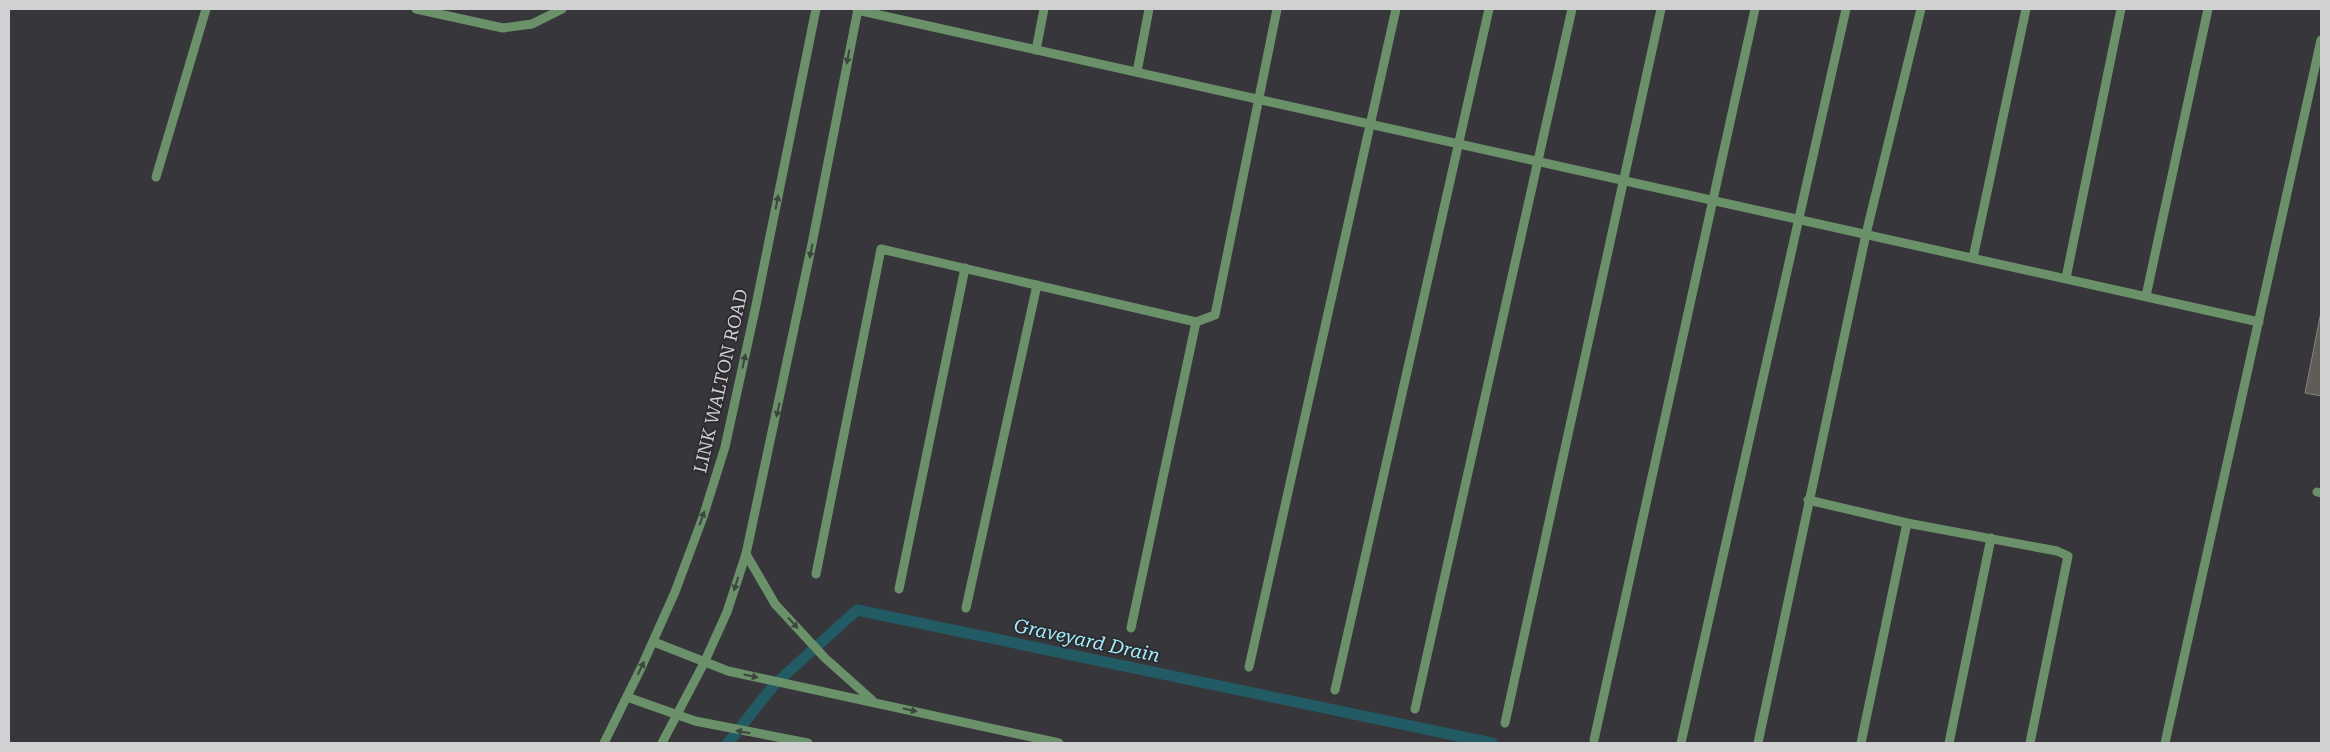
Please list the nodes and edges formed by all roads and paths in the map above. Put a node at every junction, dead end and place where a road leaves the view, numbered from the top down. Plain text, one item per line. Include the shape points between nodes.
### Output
1 (206, 9) edge
2 (416, 9) edge
3 (562, 9) edge
4 (816, 9) edge
5 (1044, 9) edge
6 (1149, 9) edge
7 (1277, 9) edge
8 (1396, 9) edge
9 (1489, 9) edge
10 (1572, 9) edge
11 (1660, 9) edge
12 (1755, 9) edge
13 (1846, 9) edge
14 (1921, 9) edge
15 (2026, 9) edge
16 (2121, 9) edge
17 (2208, 9) edge
18 (858, 10) edge
19 (2321, 40) edge
20 (1036, 50) junction
21 (1138, 72) junction
22 (1257, 99) junction
23 (1371, 124) junction
24 (1458, 144) junction
25 (1538, 161) junction
26 (156, 177) dead end
27 (1623, 180) junction
28 (1713, 200) junction
29 (1798, 219) junction
30 (1866, 234) junction
31 (1973, 258) junction
32 (965, 268) junction
33 (2066, 278) junction
34 (1037, 285) junction
35 (2146, 296) junction
36 (1196, 322) junction
37 (2259, 322) junction
38 (1808, 500) junction
39 (1907, 524) junction
40 (1991, 538) junction
41 (746, 554) junction
42 (816, 574) dead end
43 (899, 589) dead end
44 (966, 608) dead end
45 (1131, 628) dead end
46 (654, 642) junction
47 (704, 663) junction
48 (1249, 666) dead end
49 (1335, 690) dead end
50 (627, 697) junction
51 (874, 702) junction
52 (1415, 709) dead end
53 (677, 715) junction
54 (1505, 723) dead end
55 (1594, 740) dead end
56 (604, 743) edge
57 (662, 743) edge
58 (808, 743) edge
59 (1059, 743) edge
60 (1681, 743) edge
61 (1758, 743) edge
62 (1860, 743) edge
63 (1949, 743) edge
64 (2030, 743) edge
65 (2165, 743) edge

1 - 26 street
2 - 3 street via 503,28 532,24
46 -> 4 street, LINK WALTON ROAD via 703,517 725,447
5 - 20 street
6 - 21 street
7 - 22 street
8 - 23 street
9 - 24 street
10 - 25 street
11 - 27 street
12 - 28 street
13 - 29 street
14 - 30 street
15 - 31 street
16 - 33 street
17 - 35 street
18 - 20 street
18 -> 41 street
19 - 37 street
20 - 21 street
21 - 22 street
22 - 23 street
22 - 36 street via 1215,315
23 - 24 street
23 - 48 street
24 - 25 street
24 - 49 street
25 - 27 street
25 - 52 street
27 - 28 street
27 - 54 street
28 - 29 street
28 - 55 street
29 - 30 street
29 - 60 street
30 - 31 street
30 - 38 street
31 - 33 street
32 - 34 street
32 - 42 street via 880,249
32 - 43 street
33 - 35 street
34 - 36 street
34 - 44 street
35 - 37 street
36 - 45 street
37 - 65 street
38 - 39 street
38 - 61 street
39 - 40 street
39 - 62 street
40 - 63 street
40 - 64 street via 2068,556
41 -> 47 street via 727,612
41 -> 51 street via 776,604 825,658
46 - 47 street
50 -> 46 street, LINK WALTON ROAD
47 -> 51 street
47 - 53 street
50 - 53 street
50 - 56 street, LINK WALTON ROAD
51 -> 59 street
53 - 57 street
58 -> 53 street via 728,729

